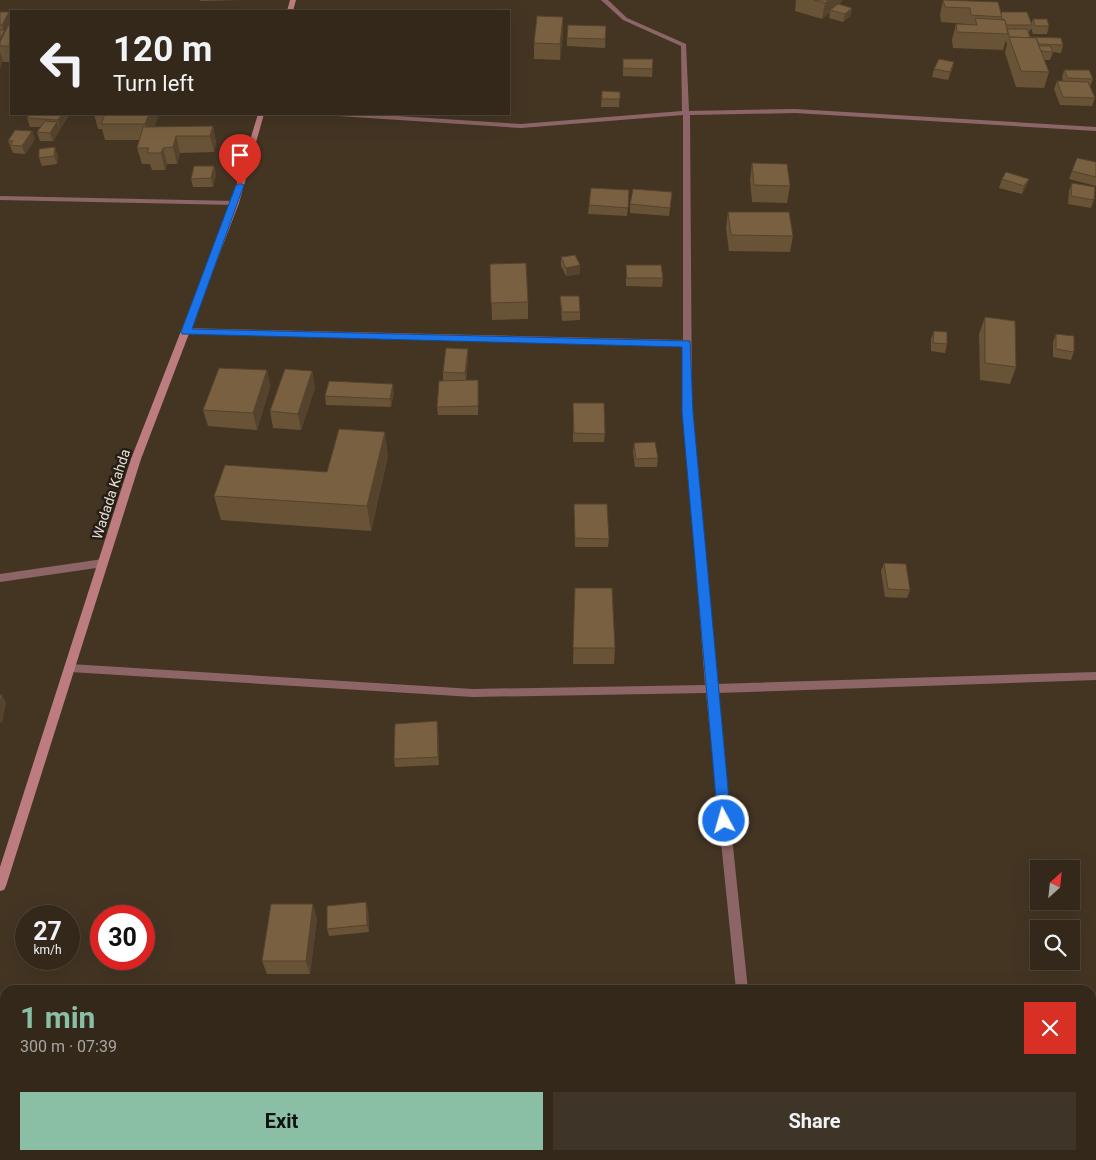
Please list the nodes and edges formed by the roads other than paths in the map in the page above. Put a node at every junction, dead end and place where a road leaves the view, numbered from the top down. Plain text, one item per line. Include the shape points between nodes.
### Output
1 (604, 0) edge
2 (686, 113) junction
3 (260, 115) edge
4 (353, 115) edge
5 (1096, 129) edge
6 (0, 198) edge
7 (235, 203) junction
8 (186, 332) junction
9 (687, 344) junction
10 (103, 563) junction
11 (0, 578) edge
12 (70, 668) junction
13 (1096, 676) edge
14 (711, 689) junction
15 (0, 886) edge
16 (741, 985) edge

1 - 2 street via 624,20 684,45
2 - 4 street via 521,126
2 - 5 street via 795,111
2 - 9 street
3 - 7 main road, Wadada Kahda
6 - 7 street
7 - 8 main road, Wadada Kahda
8 - 9 street
8 - 10 main road, Wadada Kahda via 136,459
9 - 14 street via 688,412
10 - 11 street
10 - 12 main road, Wadada Kahda
12 - 14 street via 473,693
12 - 15 main road, Wadada Kahda
13 - 14 street
14 - 16 street

